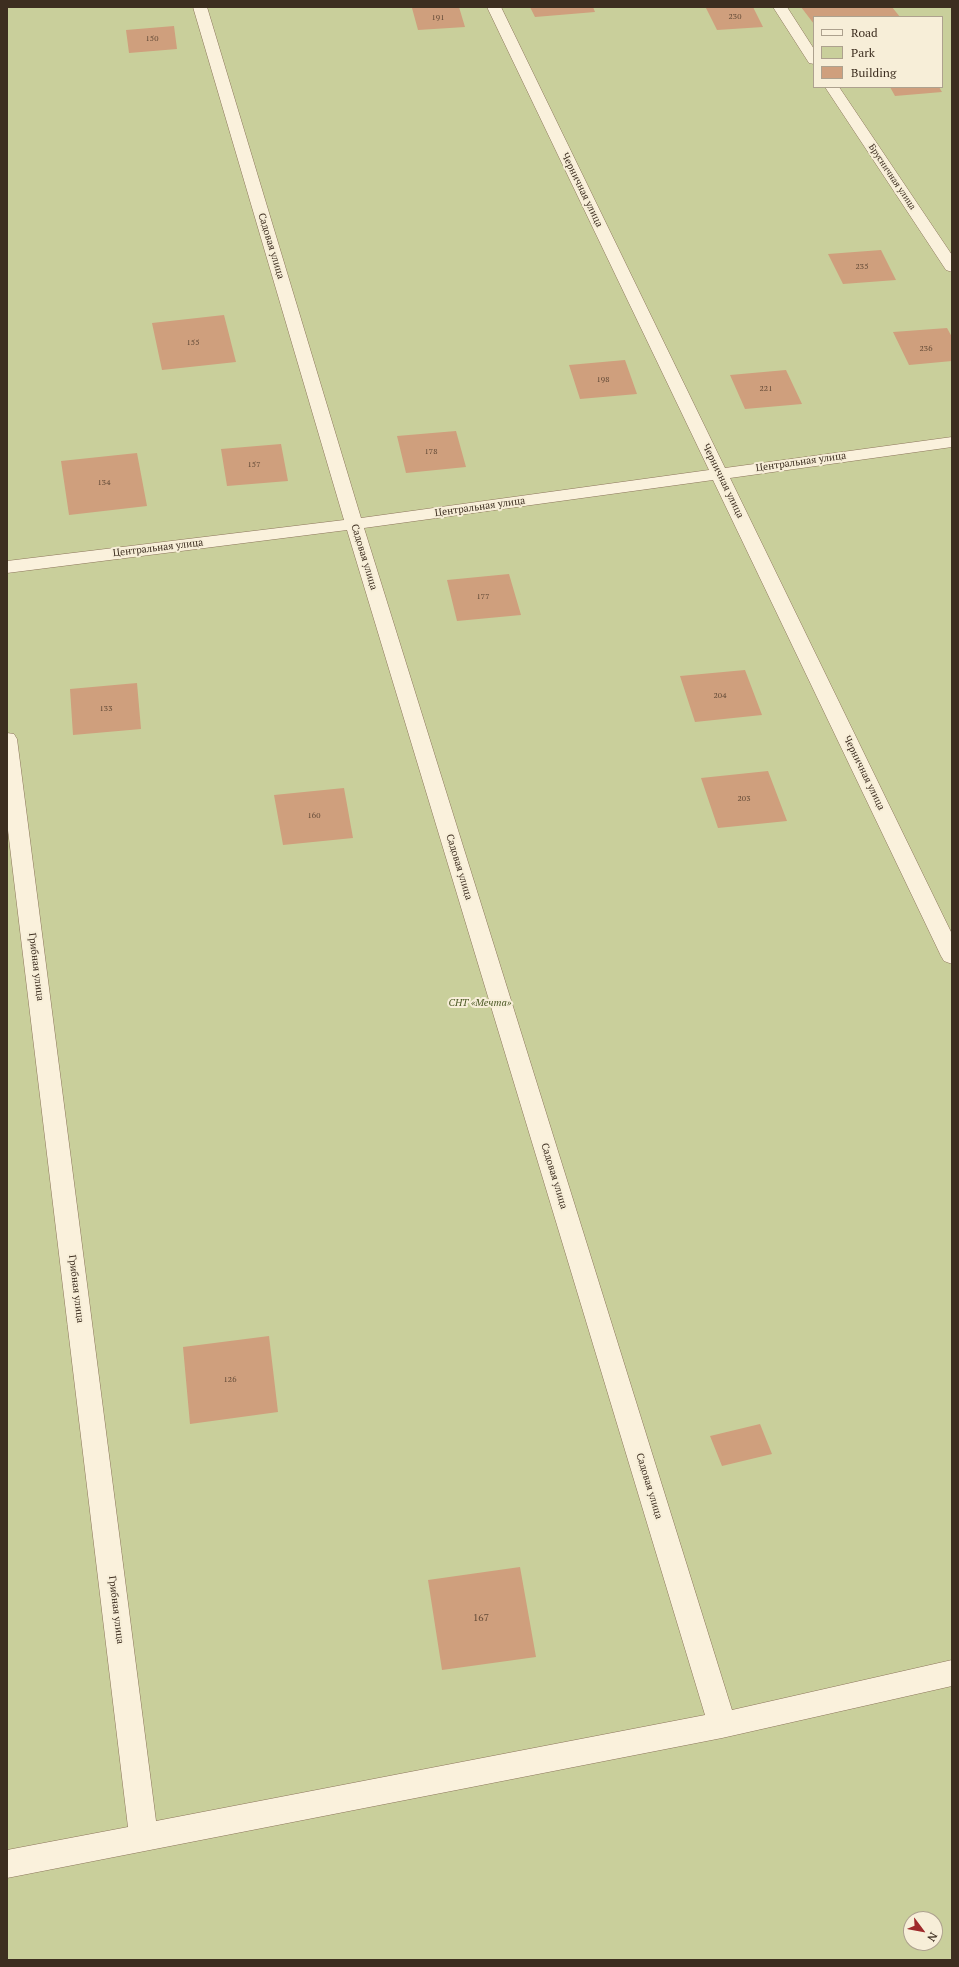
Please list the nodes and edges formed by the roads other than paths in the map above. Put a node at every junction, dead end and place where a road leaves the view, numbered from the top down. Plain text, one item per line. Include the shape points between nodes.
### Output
1 (200, 7) edge
2 (494, 7) edge
3 (780, 7) edge
4 (813, 58) edge
5 (833, 88) edge
6 (952, 267) edge
7 (952, 442) edge
8 (719, 474) junction
9 (354, 524) junction
10 (7, 567) edge
11 (7, 739) edge
12 (952, 956) edge
13 (952, 1673) edge
14 (722, 1725) junction
15 (144, 1838) junction
16 (7, 1864) edge

1 - 9 street, Садовая улица
2 - 8 street, Черничная улица
3 - 4 street
5 - 6 street, Брусничная улица
7 - 8 street, Центральная улица
8 - 9 street, Центральная улица
8 - 12 street, Черничная улица
9 - 10 street, Центральная улица
9 - 14 street, Садовая улица
11 - 15 street, Грибная улица
13 - 14 street
14 - 15 street
15 - 16 street

